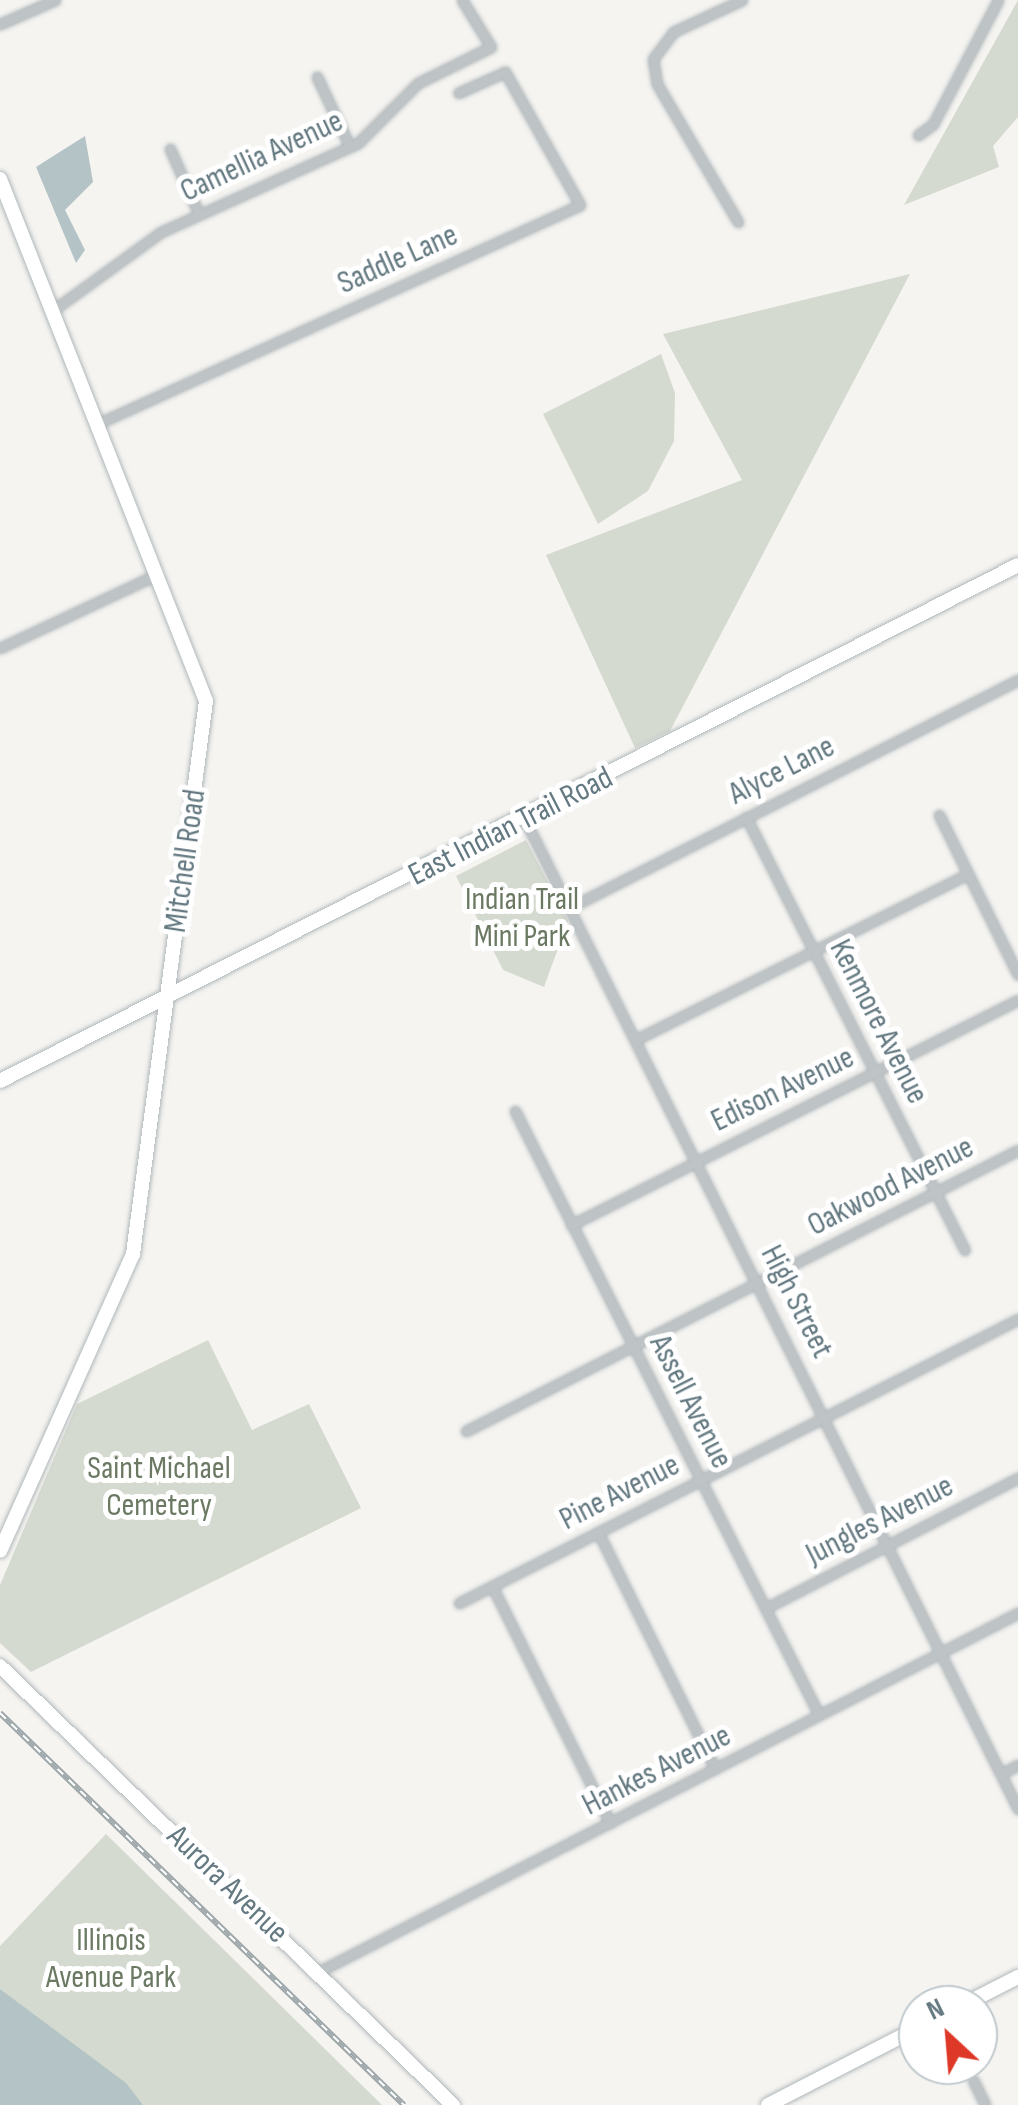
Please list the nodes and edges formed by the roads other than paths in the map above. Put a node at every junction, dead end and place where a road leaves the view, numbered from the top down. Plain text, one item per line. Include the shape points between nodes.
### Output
1 (55, 0) edge
2 (462, 0) edge
3 (742, 0) edge
4 (998, 0) edge
5 (0, 24) edge
6 (317, 77) dead end
7 (458, 93) dead end
8 (918, 135) dead end
9 (350, 147) junction
10 (170, 149) dead end
11 (0, 180) edge
12 (199, 214) junction
13 (738, 222) dead end
14 (52, 311) junction
15 (97, 424) junction
16 (1015, 570) edge
17 (158, 574) junction
18 (0, 648) edge
19 (1018, 680) edge
20 (939, 814) dead end
21 (746, 817) junction
22 (526, 820) junction
23 (968, 874) junction
24 (569, 908) junction
25 (814, 952) junction
26 (1018, 975) edge
27 (166, 999) junction
28 (1018, 1000) edge
29 (635, 1040) junction
30 (876, 1073) junction
31 (0, 1081) edge
32 (515, 1111) dead end
33 (1018, 1150) edge
34 (696, 1161) junction
35 (936, 1192) junction
36 (571, 1225) junction
37 (965, 1250) dead end
38 (758, 1282) junction
39 (1018, 1319) edge
40 (634, 1346) junction
41 (826, 1416) junction
42 (466, 1431) dead end
43 (1018, 1478) edge
44 (701, 1480) junction
45 (598, 1532) junction
46 (888, 1545) junction
47 (0, 1551) edge
48 (492, 1586) junction
49 (459, 1603) dead end
50 (766, 1608) junction
51 (1018, 1612) edge
52 (942, 1652) junction
53 (0, 1666) edge
54 (819, 1715) junction
55 (1018, 1765) edge
56 (715, 1769) junction
57 (1000, 1774) junction
58 (1018, 1809) edge
59 (610, 1823) junction
60 (318, 1972) junction
61 (898, 2038) edge
62 (453, 2105) edge
63 (768, 2105) edge

1 - 5 street
2 - 9 street, Camellia Avenue via 491,47 418,83
3 - 13 street via 673,32 655,53 658,84
4 - 8 street via 933,124
6 - 9 street
7 - 15 street, Saddle Lane via 505,72 580,205
9 - 12 street, Camellia Avenue
10 - 12 street
11 - 14 main road, Mitchell Road
12 - 14 street, Camellia Avenue via 144,241
14 - 15 main road, Mitchell Road
15 - 17 main road, Mitchell Road
16 - 22 main road, East Indian Trail Road
17 - 18 street
17 - 27 main road, Mitchell Road via 206,700
19 - 21 street, Alyce Lane
20 - 23 street
21 - 24 street, Alyce Lane
21 - 25 street, Kenmore Avenue
22 - 24 street, High Street
22 - 27 main road, East Indian Trail Road
23 - 25 street
23 - 26 street
24 - 29 street, High Street
25 - 29 street
25 - 30 street, Kenmore Avenue
27 - 31 main road, East Indian Trail Road
27 - 47 main road, Mitchell Road via 132,1254
28 - 30 street, Edison Avenue
29 - 34 street, High Street
30 - 34 street, Edison Avenue
30 - 35 street, Kenmore Avenue
32 - 36 street, Assell Avenue
33 - 35 street, Oakwood Avenue
34 - 36 street, Edison Avenue
34 - 38 street, High Street
35 - 37 street, Kenmore Avenue
35 - 38 street, Oakwood Avenue
36 - 40 street, Assell Avenue
38 - 40 street, Oakwood Avenue
38 - 41 street, High Street
39 - 41 street, Pine Avenue
40 - 42 street, Oakwood Avenue
40 - 44 street, Assell Avenue
41 - 44 street, Pine Avenue
41 - 46 street, High Street
43 - 46 street, Jungles Avenue
44 - 45 street, Pine Avenue
44 - 50 street, Assell Avenue
45 - 48 street, Pine Avenue
45 - 56 street
46 - 50 street, Jungles Avenue
46 - 52 street, High Street
48 - 49 street, Pine Avenue
48 - 59 street
50 - 54 street, Assell Avenue
51 - 52 street, Hankes Avenue
52 - 54 street, Hankes Avenue
52 - 57 street, High Street
53 - 60 main road, Aurora Avenue
54 - 56 street, Hankes Avenue
55 - 57 street
56 - 59 street, Hankes Avenue
57 - 58 street, High Street
59 - 60 street, Hankes Avenue
60 - 62 main road, Aurora Avenue
61 - 63 main road

